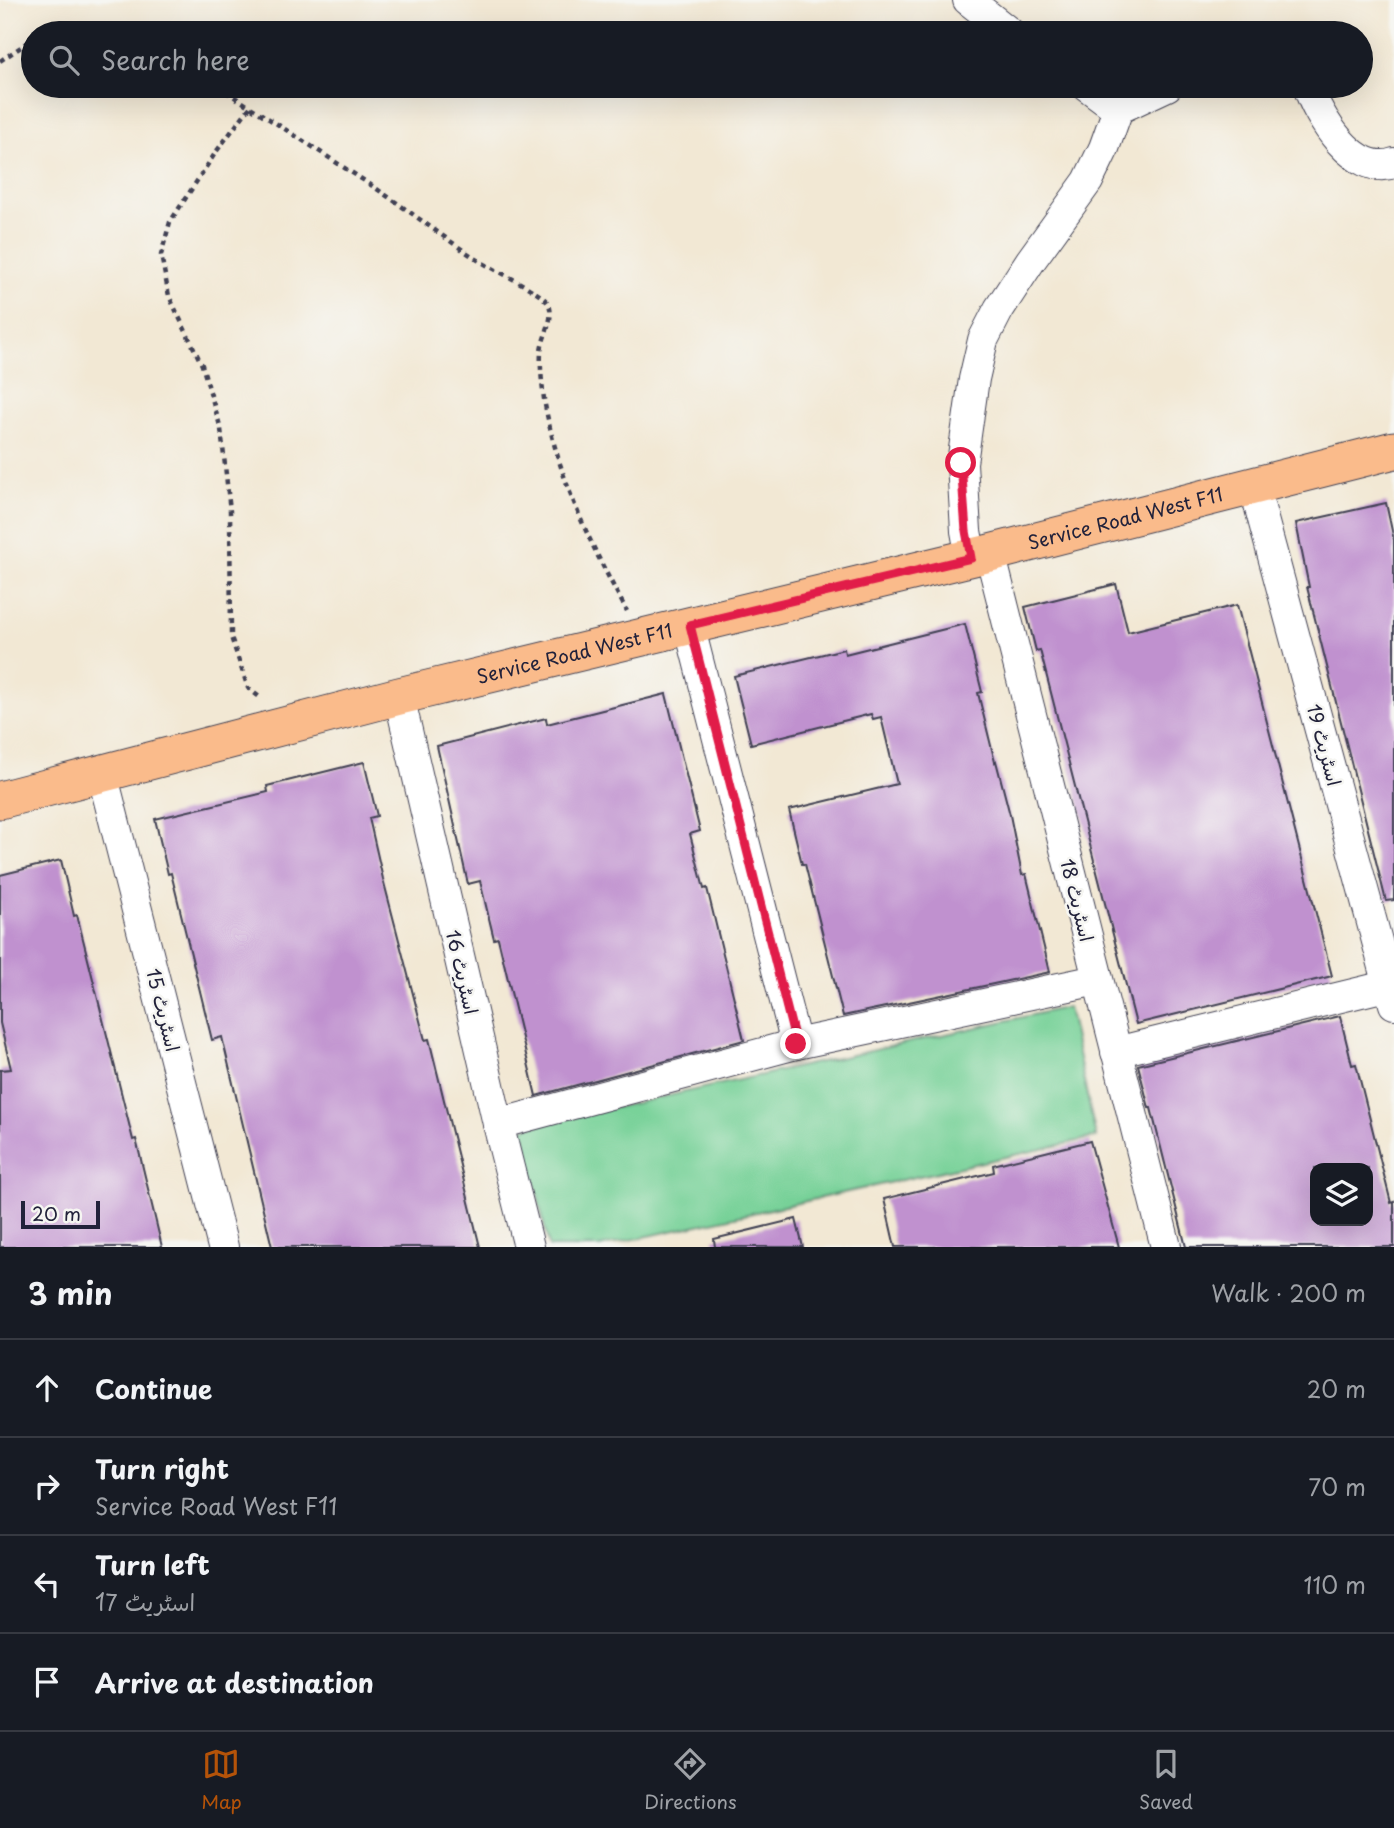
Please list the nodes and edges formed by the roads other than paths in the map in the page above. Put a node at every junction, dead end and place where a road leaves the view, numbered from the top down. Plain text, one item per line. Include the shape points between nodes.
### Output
1 (968, 0) edge
2 (995, 21) edge
3 (1103, 98) edge
4 (1141, 98) edge
5 (1312, 98) edge
6 (1118, 109) junction
7 (1394, 163) edge
8 (1394, 450) edge
9 (1254, 486) junction
10 (981, 556) junction
11 (690, 625) junction
12 (399, 696) junction
13 (102, 773) junction
14 (0, 800) edge
15 (1097, 979) junction
16 (1392, 991) edge
17 (796, 1044) junction
18 (1116, 1052) junction
19 (498, 1124) junction
20 (223, 1247) edge
21 (529, 1247) edge
22 (1166, 1247) edge

1 - 2 street
3 - 6 street
4 - 6 street
5 - 7 street via 1332,134 1360,158 1384,166
6 - 10 street, اسٹریٹ 18 via 1088,181 1031,260 983,340 961,463 966,531
8 - 9 main road, Service Road West F11
9 - 10 main road, Service Road West F11
9 - 16 street, اسٹریٹ 19
10 - 11 main road, Service Road West F11
10 - 15 street, اسٹریٹ 18
11 - 12 main road, Service Road West F11
11 - 17 street
12 - 13 main road, Service Road West F11
12 - 19 street, اسٹریٹ 16
13 - 14 main road, Service Road West F11
13 - 20 street, اسٹریٹ 15
15 - 17 street
15 - 18 street, اسٹریٹ 18
16 - 18 street
17 - 19 street
18 - 22 street, اسٹریٹ 18
19 - 21 street, اسٹریٹ 16

